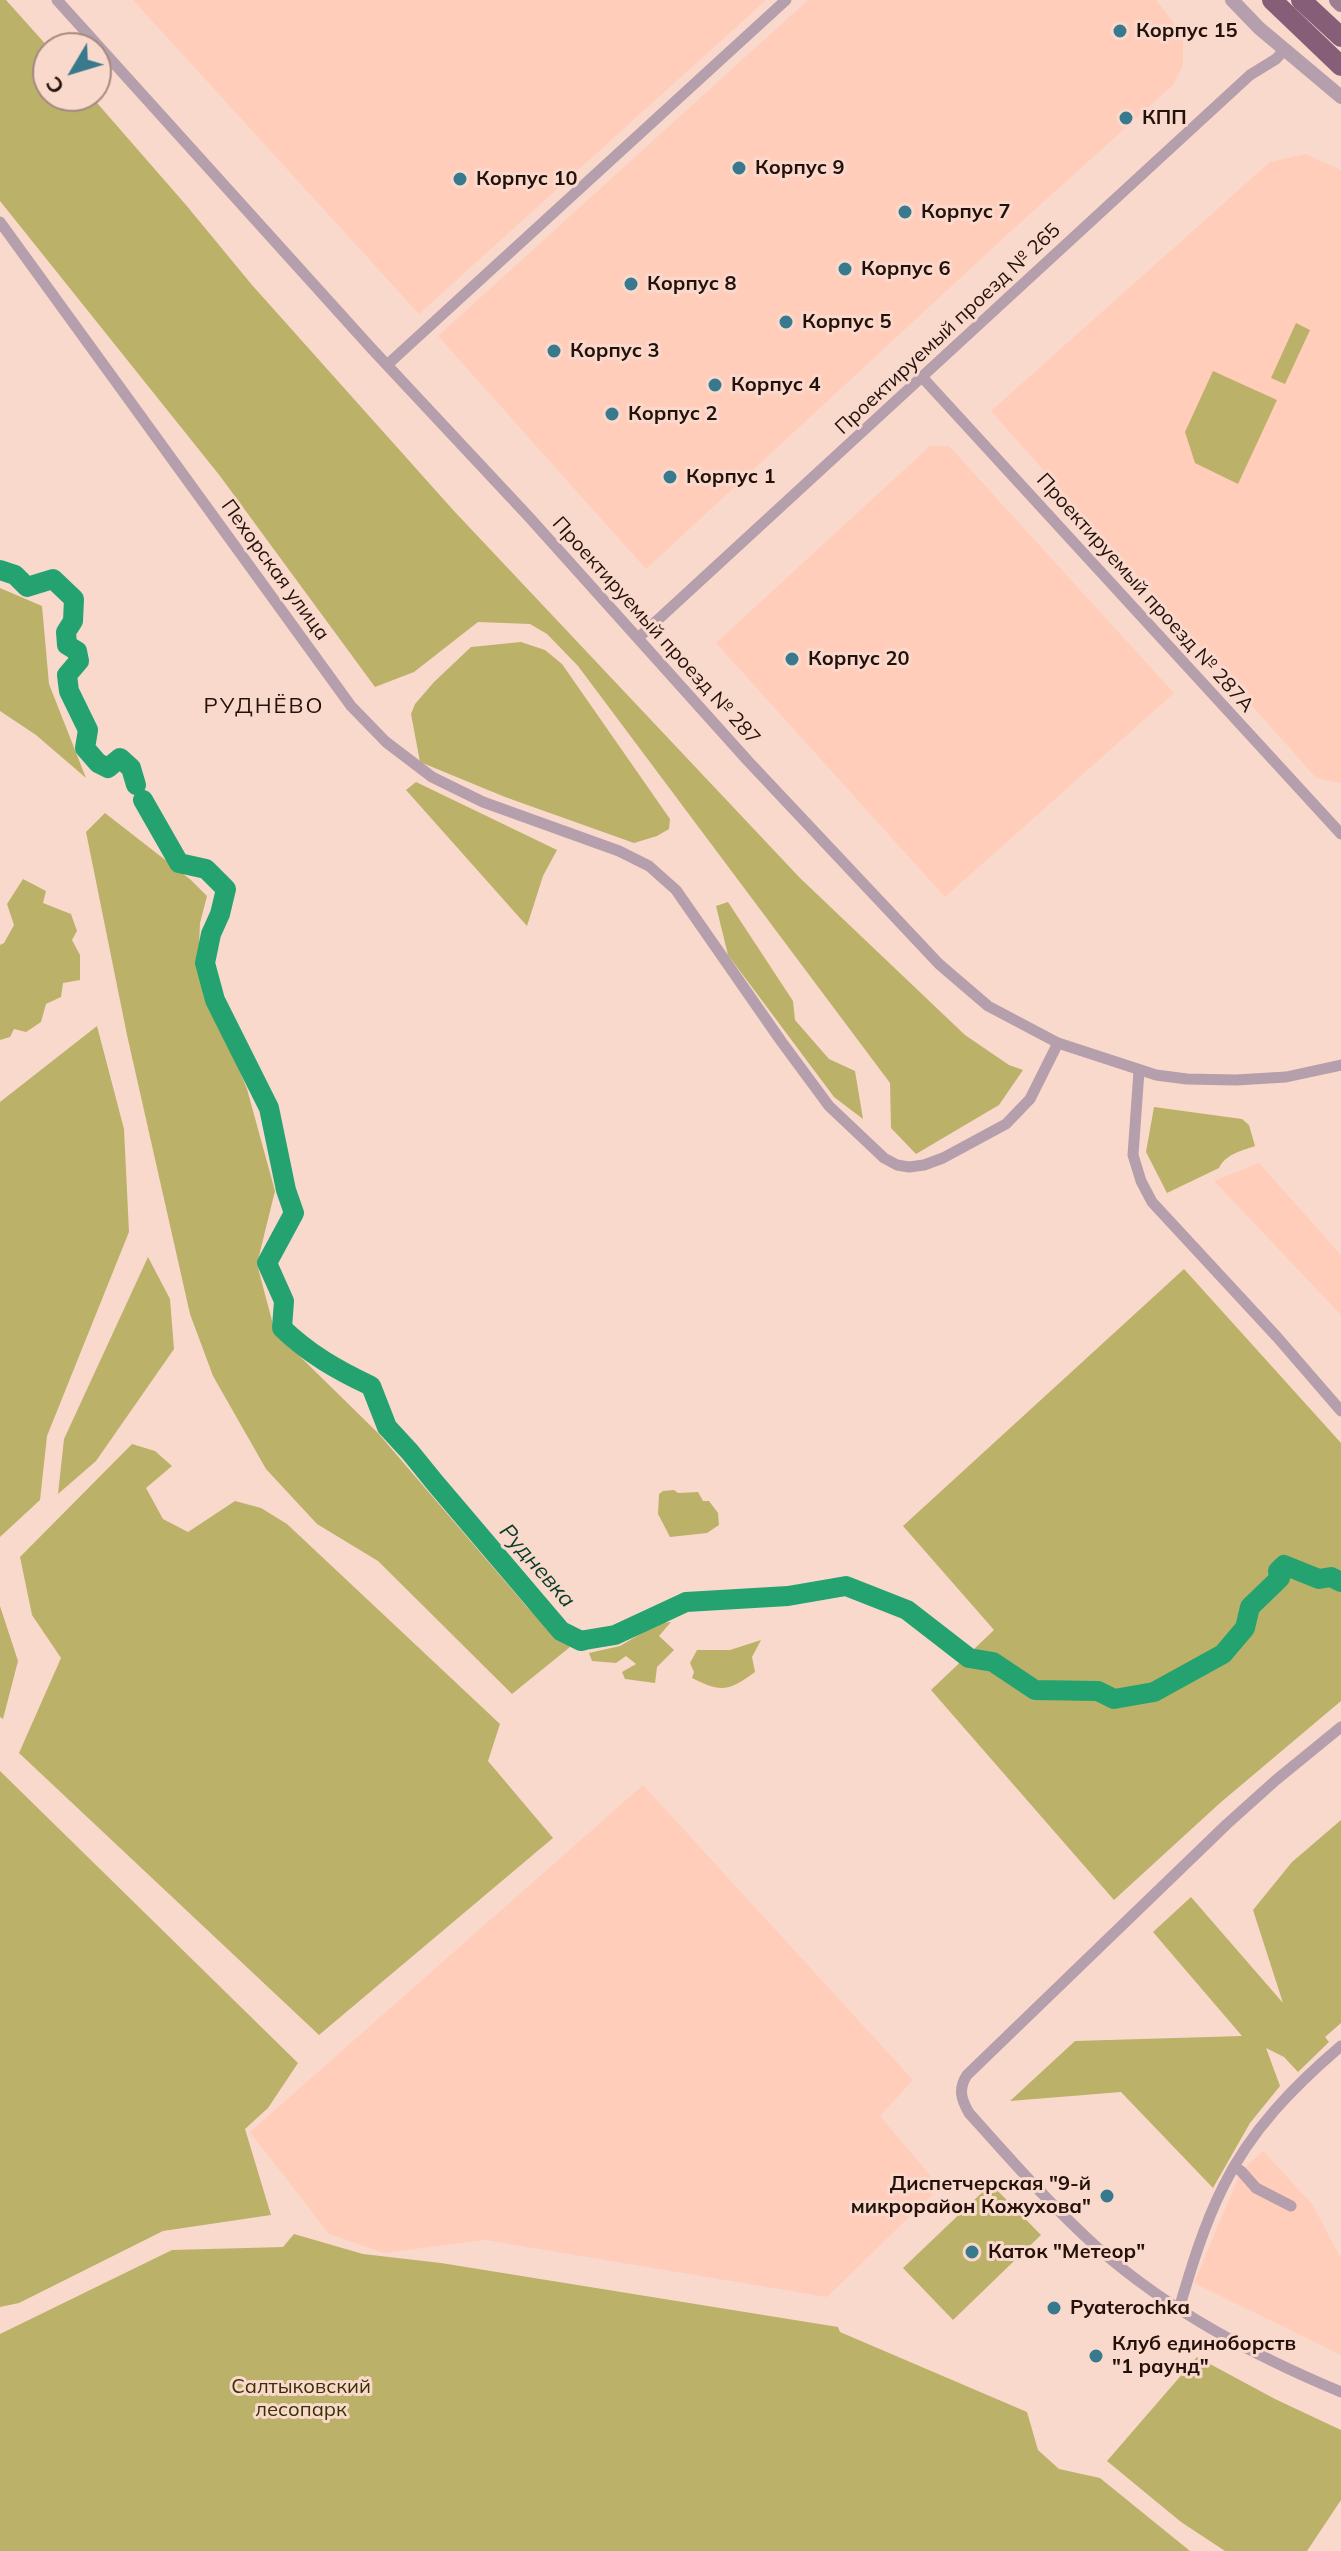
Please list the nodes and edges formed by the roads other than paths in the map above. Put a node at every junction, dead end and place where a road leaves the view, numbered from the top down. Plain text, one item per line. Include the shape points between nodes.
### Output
1 (57, 0) edge
2 (786, 0) edge
3 (1232, 0) edge
4 (1272, 0) edge
5 (1301, 0) edge
6 (1341, 37) edge
7 (1285, 49) junction
8 (1341, 66) edge
9 (1341, 97) edge
10 (0, 222) edge
11 (387, 365) junction
12 (922, 377) junction
13 (638, 638) junction
14 (1341, 834) edge
15 (1058, 1043) junction
16 (1341, 1065) edge
17 (1139, 1071) junction
18 (1341, 1411) edge
19 (1341, 1727) edge
20 (1341, 2046) edge
21 (1234, 2167) junction
22 (1291, 2206) dead end
23 (1179, 2309) junction
24 (1341, 2392) edge

1 - 11 street, Проектируемый проезд № 287
2 - 11 street
3 - 7 street
4 - 8 highway
5 - 6 highway
7 - 9 street
7 - 12 street, Проектируемый проезд № 265 via 1250,75
10 - 15 street, Пехорская улица via 351,706 386,742 432,777 649,866 676,890 829,1106 884,1158 897,1165 924,1165 1006,1124 1030,1099
11 - 13 street, Проектируемый проезд № 287
12 - 13 street, Проектируемый проезд № 265
12 - 14 street, Проектируемый проезд № 287А
13 - 15 street, Проектируемый проезд № 287 via 939,964 988,1006
15 - 17 street, Проектируемый проезд № 287
16 - 17 street, Проектируемый проезд № 287 via 1286,1077 1236,1080
17 - 18 street via 1133,1155 1152,1202
19 - 23 street via 1227,1824 960,2085 969,2113 1026,2177 1101,2250
20 - 21 street via 1293,2090
21 - 22 street via 1256,2188
21 - 23 street via 1206,2224
23 - 24 street via 1255,2354

